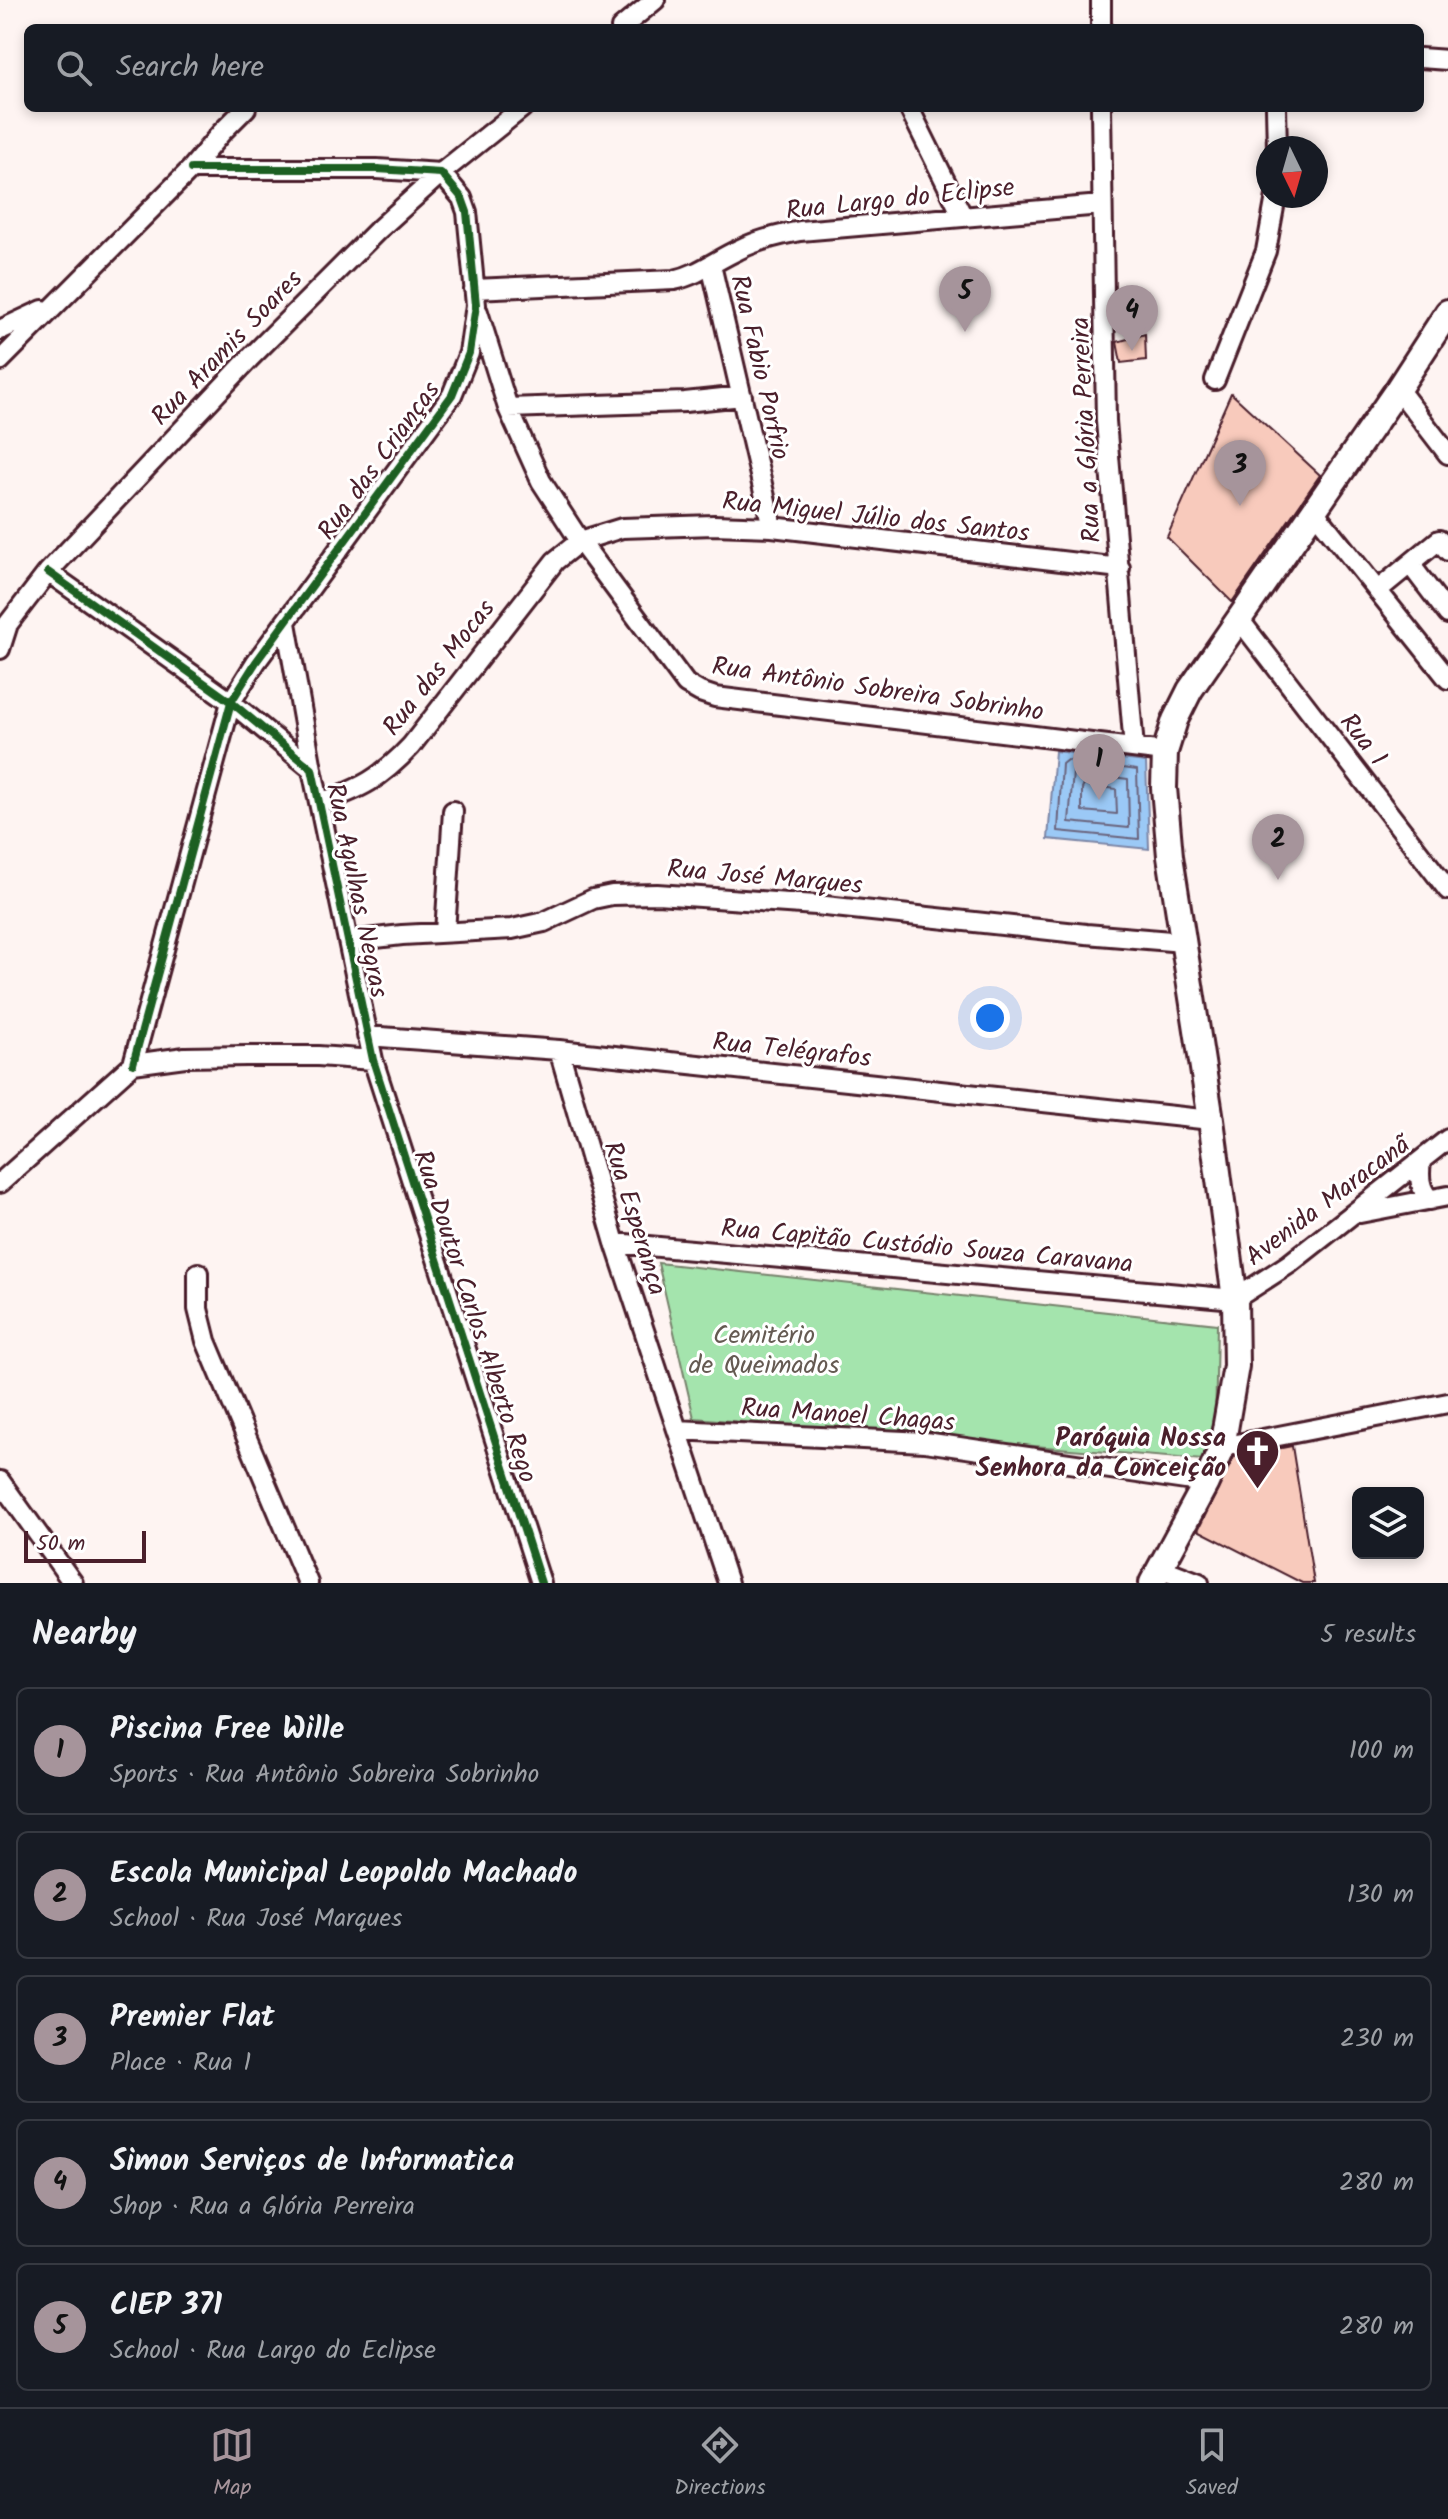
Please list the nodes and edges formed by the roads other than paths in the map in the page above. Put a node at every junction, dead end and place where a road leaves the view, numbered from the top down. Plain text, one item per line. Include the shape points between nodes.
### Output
1 (655, 0) edge
2 (1101, 0) edge
3 (626, 24) edge
4 (1101, 24) edge
5 (1424, 58) edge
6 (1448, 60) edge
7 (242, 112) edge
8 (517, 112) edge
9 (911, 112) edge
10 (1101, 112) edge
11 (1276, 112) edge
12 (1277, 136) edge
13 (191, 169) junction
14 (441, 173) junction
15 (1101, 205) junction
16 (1274, 208) edge
17 (963, 217) junction
18 (711, 265) junction
19 (475, 297) junction
20 (53, 306) junction
21 (1448, 312) edge
22 (0, 330) edge
23 (0, 361) edge
24 (1215, 380) dead end
25 (1398, 389) junction
26 (742, 396) junction
27 (508, 408) junction
28 (1448, 454) edge
29 (1314, 511) junction
30 (772, 527) junction
31 (580, 541) junction
32 (1448, 551) edge
33 (1410, 564) junction
34 (1120, 568) junction
35 (48, 572) junction
36 (1378, 590) junction
37 (1448, 614) edge
38 (1239, 619) junction
39 (286, 623) junction
40 (0, 649) edge
41 (1448, 679) edge
42 (231, 702) junction
43 (1134, 748) junction
44 (1165, 752) junction
45 (312, 769) junction
46 (320, 803) junction
47 (453, 811) dead end
48 (1448, 890) edge
49 (445, 932) junction
50 (349, 941) junction
51 (1183, 942) junction
52 (367, 1036) junction
53 (559, 1050) junction
54 (373, 1060) junction
55 (133, 1064) junction
56 (1211, 1120) junction
57 (1448, 1139) edge
58 (1421, 1161) junction
59 (0, 1183) edge
60 (1439, 1198) edge
61 (1355, 1214) junction
62 (615, 1243) junction
63 (198, 1273) dead end
64 (1235, 1299) junction
65 (1448, 1403) edge
66 (677, 1430) junction
67 (1222, 1447) junction
68 (0, 1481) edge
69 (1206, 1483) junction
70 (1156, 1575) edge
71 (73, 1583) edge
72 (308, 1583) edge
73 (541, 1583) edge
74 (728, 1583) edge
75 (1199, 1583) edge

1 - 3 street
2 - 4 street
5 - 6 street
7 - 13 street
8 - 14 street, Rua Aramis Soares
9 - 17 street
10 - 15 street, Rua a Glória Perreira
11 - 12 street
13 - 14 street
13 - 20 street
14 - 19 street, Rua das Crianças via 467,212
14 - 35 street, Rua Aramis Soares via 249,359
15 - 17 street, Rua Largo do Eclipse
15 - 34 street, Rua a Glória Perreira via 1106,421
16 - 24 street via 1266,251
17 - 18 street, Rua Largo do Eclipse via 778,235
18 - 19 street, Rua Largo do Eclipse via 674,280
18 - 26 street, Rua Fabio Porfrio
19 - 27 street, Rua Antônio Sobreira Sobrinho
19 - 39 street, Rua das Crianças via 469,353 452,395
20 - 22 street
20 - 23 street
21 - 25 main road
25 - 28 street
25 - 29 main road
26 - 27 street
26 - 30 street, Rua Fabio Porfrio
27 - 31 street, Rua Antônio Sobreira Sobrinho via 541,481
29 - 36 street
29 - 38 main road
30 - 31 street, Rua Miguel Júlio dos Santos via 654,525
30 - 34 street, Rua Miguel Júlio dos Santos
31 - 43 street, Rua Antônio Sobreira Sobrinho via 672,667 700,692
31 - 46 street, Rua das Mocas via 533,587 394,765 359,789
32 - 33 street via 1439,540
33 - 36 street
33 - 37 street
34 - 43 street, Rua a Glória Perreira
35 - 40 street, Rua Aramis Soares via 8,624
35 - 42 street, Rua Agulhas Negras
36 - 41 street
38 - 44 main road via 1190,690
38 - 48 street, Rua 1
39 - 42 street, Rua das Crianças
39 - 45 street
42 - 45 street, Rua Agulhas Negras
42 - 55 street
43 - 44 street, Rua Antônio Sobreira Sobrinho
44 - 51 main road via 1170,856
45 - 46 street, Rua Agulhas Negras
46 - 50 street, Rua Agulhas Negras
47 - 49 street
49 - 50 street, Rua José Marques
49 - 51 street, Rua José Marques via 530,927 593,899 657,894
50 - 52 street, Rua Agulhas Negras
51 - 56 main road
52 - 53 street, Rua Telégrafos
52 - 54 street, Rua Agulhas Negras
53 - 56 street, Rua Telégrafos
53 - 62 street, Rua Esperança
54 - 55 street via 185,1057
54 - 73 street, Rua Doutor Carlos Alberto Rego
55 - 59 street
56 - 64 main road
57 - 58 street, Avenida Maracanã
58 - 60 street via 1424,1192
58 - 61 street, Avenida Maracanã
60 - 61 street
61 - 64 street, Avenida Maracanã
62 - 64 street, Rua Capitão Custódio Souza Caravana
62 - 66 street, Rua Esperança
63 - 72 street via 198,1309 206,1341
64 - 67 main road via 1236,1366
65 - 67 street
66 - 69 street, Rua Manoel Chagas via 925,1442
66 - 74 street, Rua Esperança
67 - 69 main road
68 - 71 street
69 - 70 main road
70 - 75 street

